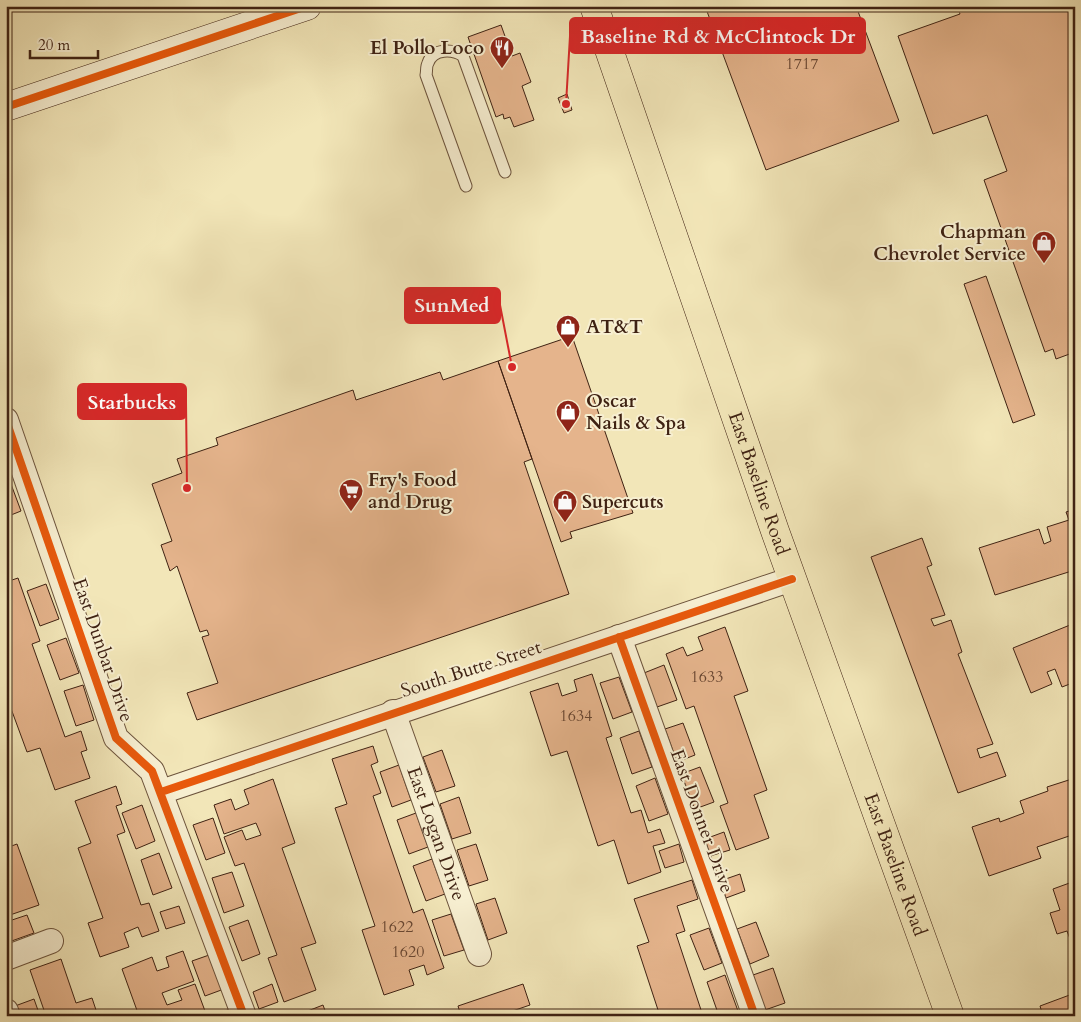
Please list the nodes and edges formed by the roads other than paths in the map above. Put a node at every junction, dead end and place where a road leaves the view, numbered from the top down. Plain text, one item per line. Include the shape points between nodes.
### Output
1 (307, 6) edge
2 (594, 6) edge
3 (6, 107) edge
4 (505, 172) dead end
5 (466, 186) dead end
6 (6, 420) edge
7 (792, 579) junction
8 (619, 638) junction
9 (393, 712) junction
10 (161, 792) junction
11 (51, 941) dead end
12 (479, 954) dead end
13 (6, 958) edge
14 (6, 1011) edge
15 (8, 1016) edge
16 (244, 1016) edge
17 (755, 1016) edge
18 (950, 1016) edge

1 - 3 main road
2 - 7 main road, East Baseline Road
4 - 5 lane via 463,56 449,50 440,52 431,57 426,75
6 - 10 street, East Dunbar Drive via 116,738 152,771
7 - 8 street, South Butte Street
7 - 18 main road, East Baseline Road
8 - 9 street, South Butte Street
8 - 17 street, East Donner Drive
9 - 10 street, South Butte Street
9 - 12 street, East Logan Drive
10 - 16 street, East Dunbar Drive
11 - 13 street
14 - 15 street

